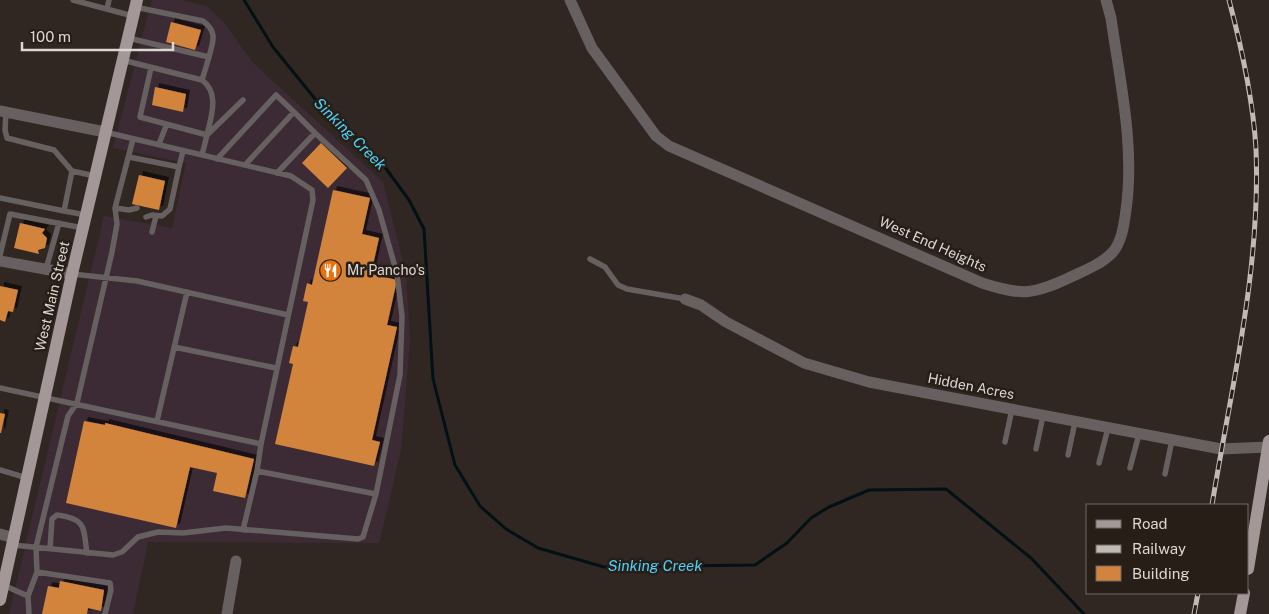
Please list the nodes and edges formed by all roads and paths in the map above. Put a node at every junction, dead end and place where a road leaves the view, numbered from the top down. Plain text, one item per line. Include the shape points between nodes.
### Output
1 (73, 0) edge
2 (109, 0) edge
3 (570, 0) edge
4 (1106, 0) edge
5 (135, 8) edge
6 (107, 9) junction
7 (128, 38) junction
8 (209, 57) junction
9 (122, 60) junction
10 (151, 68) junction
11 (202, 80) junction
12 (243, 100) dead end
13 (3, 111) edge
14 (294, 112) junction
15 (166, 126) junction
16 (105, 132) junction
17 (315, 133) junction
18 (208, 135) junction
19 (133, 139) junction
20 (159, 144) junction
21 (183, 151) junction
22 (202, 155) junction
23 (129, 157) junction
24 (217, 159) junction
25 (245, 165) junction
26 (179, 167) junction
27 (72, 172) junction
28 (277, 173) junction
29 (95, 176) junction
30 (0, 198) edge
31 (115, 208) junction
32 (136, 208) dead end
33 (130, 210) junction
34 (64, 211) junction
35 (135, 215) dead end
36 (84, 222) junction
37 (58, 223) junction
38 (152, 232) dead end
39 (0, 255) edge
40 (590, 259) dead end
41 (0, 261) edge
42 (46, 269) junction
43 (72, 274) junction
44 (106, 279) junction
45 (187, 292) junction
46 (684, 299) joint
47 (288, 315) junction
48 (174, 347) junction
49 (276, 368) junction
50 (0, 388) edge
51 (45, 398) junction
52 (77, 403) junction
53 (1012, 409) junction
54 (1043, 416) junction
55 (157, 422) junction
56 (1075, 422) junction
57 (1108, 428) junction
58 (1139, 434) junction
59 (1172, 440) junction
60 (1005, 442) dead end
61 (261, 444) junction
62 (1269, 445) edge
63 (1036, 449) dead end
64 (1068, 455) dead end
65 (1099, 463) dead end
66 (1130, 468) dead end
67 (0, 470) edge
68 (257, 471) junction
69 (1164, 474) dead end
70 (28, 478) junction
71 (376, 494) junction
72 (243, 530) junction
73 (0, 534) edge
74 (14, 542) junction
75 (36, 547) junction
76 (50, 549) junction
77 (87, 553) junction
78 (236, 561) dead end
79 (1249, 563) edge
80 (37, 572) junction
81 (4, 585) junction
82 (1244, 594) edge
83 (28, 596) junction
84 (0, 600) edge
85 (29, 614) edge
86 (105, 614) edge
87 (227, 614) edge
88 (1240, 614) edge

1 - 6 lane
2 - 6 lane
3 - 4 street, West End Heights via 592,48 656,136 670,146 982,283 1026,293 1054,285 1093,267 1112,252 1122,234 1130,168 1128,135
5 - 6 lane
5 - 7 main road, West Main Street
5 - 8 lane via 203,21 214,34
7 - 8 lane
7 - 9 main road, West Main Street
8 - 11 lane
9 - 10 lane
9 - 16 main road, West Main Street
10 - 11 lane
10 - 15 lane via 140,117
11 - 18 lane via 212,91 213,100
12 - 18 lane
13 - 16 street
13 - 27 lane via 7,138 54,150
14 - 17 lane
14 - 24 lane via 276,95
14 - 25 lane
15 - 18 lane
15 - 20 lane
16 - 19 lane
16 - 29 main road, West Main Street
17 - 28 lane
17 - 71 lane via 366,180 379,210 397,274 402,316 400,375
18 - 22 lane
19 - 20 lane
19 - 23 lane
20 - 21 lane
21 - 22 lane
21 - 26 lane
22 - 24 lane
23 - 26 lane
23 - 31 lane
24 - 25 lane
25 - 28 lane
26 - 38 lane via 170,209 162,216 150,214
27 - 29 lane
27 - 34 lane
28 - 47 lane via 302,181 313,195
29 - 36 main road, West Main Street
30 - 34 lane
31 - 33 lane
31 - 44 lane via 117,224
32 - 33 lane
33 - 35 lane
34 - 36 lane
36 - 37 lane
36 - 43 main road, West Main Street
37 - 39 lane via 10,214
37 - 42 lane
40 - 46 lane via 605,267 618,285 627,289
41 - 42 street
42 - 43 street
43 - 44 lane
43 - 51 main road, West Main Street
44 - 45 lane via 137,281
44 - 52 lane
45 - 47 lane
45 - 48 lane
46 - 53 street, Hidden Acres via 701,305 726,322 804,363 870,382
47 - 49 lane
48 - 49 lane
48 - 55 lane
49 - 61 lane
50 - 51 lane
51 - 52 lane
51 - 70 main road, West Main Street
52 - 55 lane
52 - 75 lane via 68,416
53 - 54 street, Hidden Acres
53 - 60 lane
54 - 56 street, Hidden Acres
54 - 63 lane
55 - 61 lane
56 - 57 street, Hidden Acres
56 - 64 lane
57 - 58 street, Hidden Acres
57 - 65 lane
58 - 59 street, Hidden Acres
58 - 66 lane
59 - 62 street, Hidden Acres via 1221,449
59 - 69 lane
61 - 68 lane
62 - 79 main road
67 - 70 lane
68 - 71 lane
68 - 72 lane
70 - 74 main road, West Main Street
71 - 72 lane via 369,524 364,536 358,539
72 - 77 lane via 158,532 138,538 113,556
73 - 74 street
74 - 75 lane
74 - 81 main road, West Main Street
75 - 76 lane
75 - 80 lane
76 - 77 lane
76 - 77 lane via 52,519 57,515 79,520 83,525
78 - 87 street
80 - 83 lane
80 - 86 lane via 110,583
81 - 83 lane
81 - 84 main road, West Main Street
82 - 88 main road
83 - 85 lane

